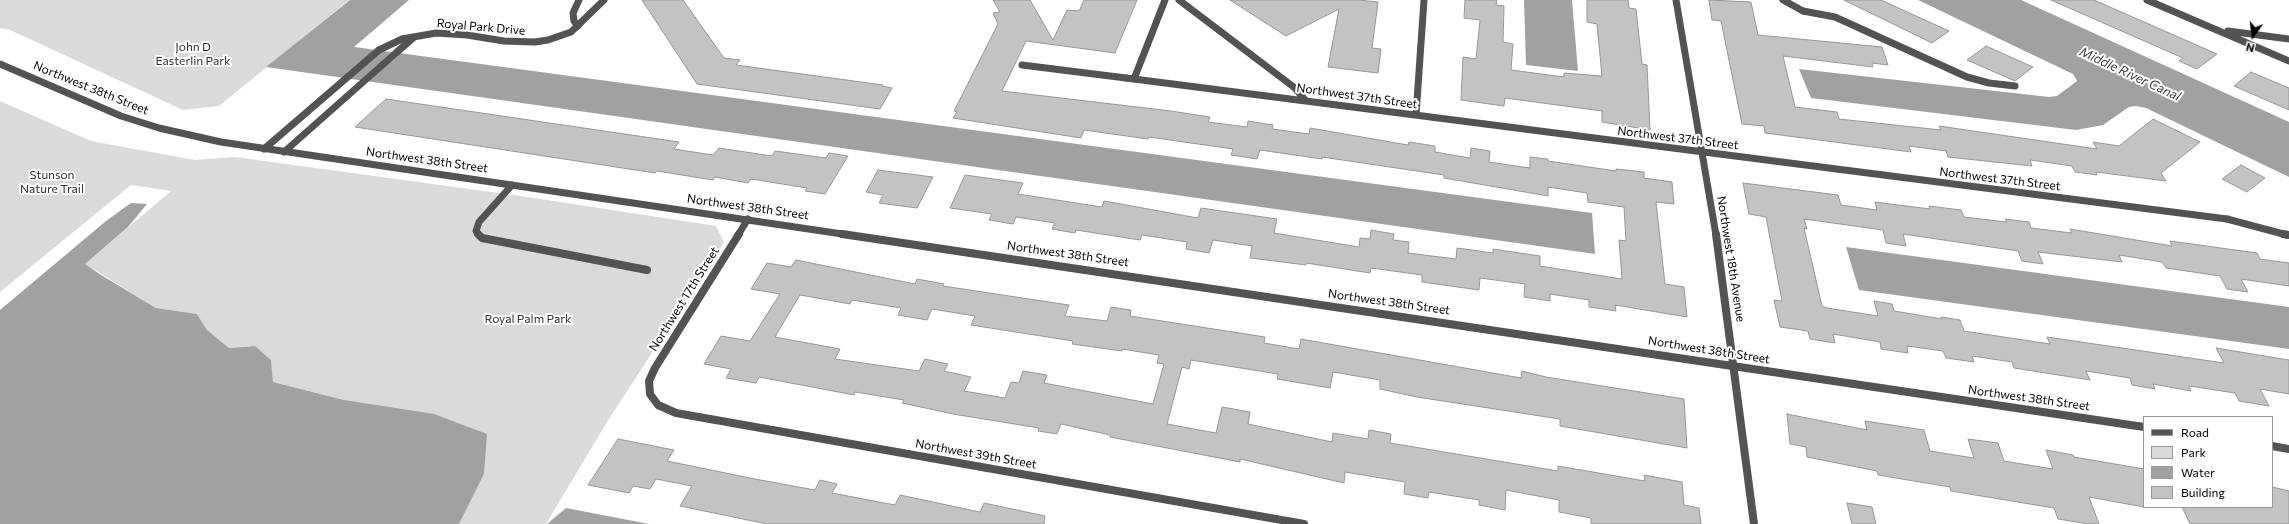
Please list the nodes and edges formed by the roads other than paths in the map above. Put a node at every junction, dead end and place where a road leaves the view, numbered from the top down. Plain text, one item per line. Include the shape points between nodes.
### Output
1 (579, 0) edge
2 (604, 0) edge
3 (1165, 0) edge
4 (1179, 0) edge
5 (1424, 0) edge
6 (1676, 0) edge
7 (1783, 0) edge
8 (2148, 0) edge
9 (578, 26) junction
10 (2217, 30) junction
11 (414, 37) junction
12 (2289, 39) edge
13 (2289, 61) edge
14 (0, 64) edge
15 (1022, 65) dead end
16 (1130, 79) junction
17 (2015, 86) dead end
18 (1305, 100) junction
19 (1416, 115) junction
20 (264, 149) junction
21 (284, 152) junction
22 (1701, 152) junction
23 (512, 184) junction
24 (748, 219) junction
25 (2289, 235) edge
26 (647, 270) dead end
27 (1735, 365) junction
28 (650, 394) joint
29 (2143, 427) edge
30 (2273, 446) edge
31 (2289, 449) edge
32 (1304, 524) edge
33 (1754, 524) edge

1 - 9 street via 573,13
2 - 9 street, Royal Park Drive
3 - 16 street
4 - 18 street via 1295,88
5 - 19 street
6 - 22 street, Northwest 18th Avenue
7 - 17 street via 1803,11 1835,17 1967,77
8 - 10 street
9 - 11 street, Royal Park Drive via 562,36 535,42 504,41 448,33
10 - 12 street
10 - 13 street
11 - 20 street, Royal Park Drive via 393,42 379,50
11 - 21 street
14 - 20 street, Northwest 38th Street via 91,104 152,126
15 - 16 street, Northwest 37th Street
16 - 18 street, Northwest 37th Street
18 - 19 street, Northwest 37th Street
19 - 22 street, Northwest 37th Street
20 - 21 street, Northwest 38th Street
21 - 23 street, Northwest 38th Street
22 - 25 street, Northwest 37th Street via 2227,219
22 - 27 street, Northwest 18th Avenue via 1721,264
23 - 24 street, Northwest 38th Street
23 - 26 street via 479,222 476,232 482,238
24 - 27 street, Northwest 38th Street
24 - 28 street, Northwest 17th Street via 655,368 649,381
27 - 29 street, Northwest 38th Street
27 - 33 street, Northwest 18th Avenue
28 - 32 street, Northwest 39th Street via 658,405 676,413
30 - 31 street

